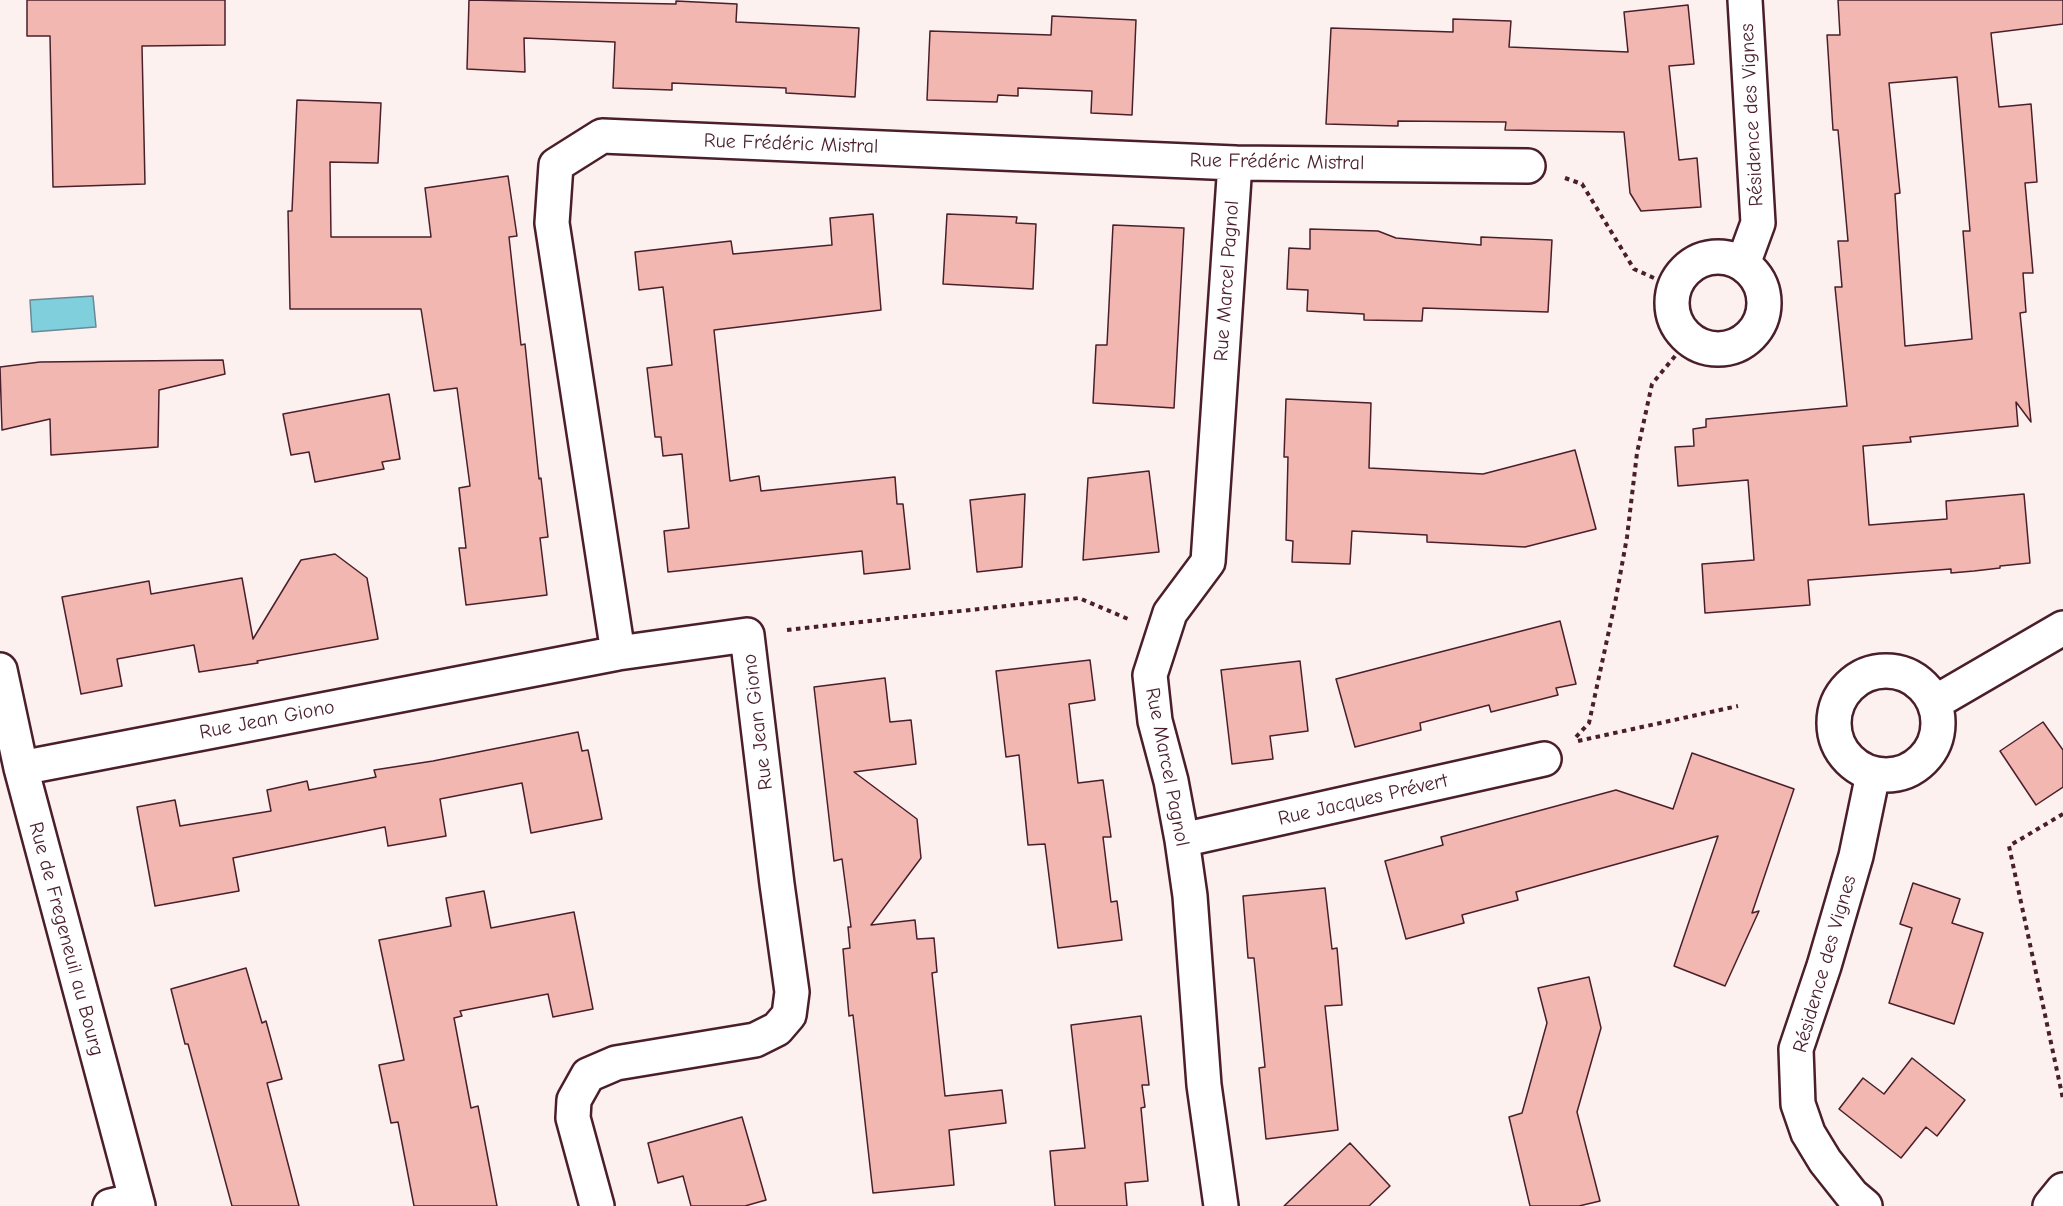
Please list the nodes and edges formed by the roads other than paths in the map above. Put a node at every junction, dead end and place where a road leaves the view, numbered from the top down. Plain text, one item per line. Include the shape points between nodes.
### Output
1 (1745, 0) edge
2 (1235, 163) junction
3 (1528, 166) road end
4 (1743, 264) junction
5 (2063, 628) edge
6 (618, 653) junction
7 (0, 670) edge
8 (1934, 703) junction
9 (1544, 759) dead end
10 (21, 768) junction
11 (1873, 774) junction
12 (1182, 840) junction
13 (2063, 1190) edge
14 (128, 1204) edge
15 (597, 1206) edge
16 (1221, 1206) edge
17 (1865, 1206) edge
18 (2050, 1206) edge

1 - 4 street, Résidence des Vignes via 1758,223
2 - 3 street, Rue Frédéric Mistral
2 - 6 street, Rue Frédéric Mistral via 602,136 556,165 552,223
2 - 12 street, Rue Marcel Pagnol via 1208,562 1170,613 1150,675 1155,721
4 - 4 street via 1754,274 1763,294 1762,316 1755,330 1745,340 1717,349 1689,339 1673,316 1671,301 1680,275 1703,259 1730,258
5 - 8 street
6 - 10 street, Rue Jean Giono
6 - 15 street, Rue Jean Giono via 747,635 792,992 789,1015 777,1029 755,1040 616,1063 588,1075 574,1100 573,1118
7 - 10 street, Rue de Fregeneuil au Bourg
8 - 11 street via 1939,719 1937,735 1920,763 1890,776
8 - 11 street via 1925,688 1911,677 1894,672 1860,678 1847,689 1834,721 1836,739 1844,754
9 - 12 street, Rue Jacques Prévert
10 - 14 street, Rue de Fregeneuil au Bourg
11 - 17 street, Résidence des Vignes via 1852,867 1796,1049 1798,1104 1808,1133 1825,1161
12 - 16 street, Rue Marcel Pagnol via 1204,1085
13 - 18 street

